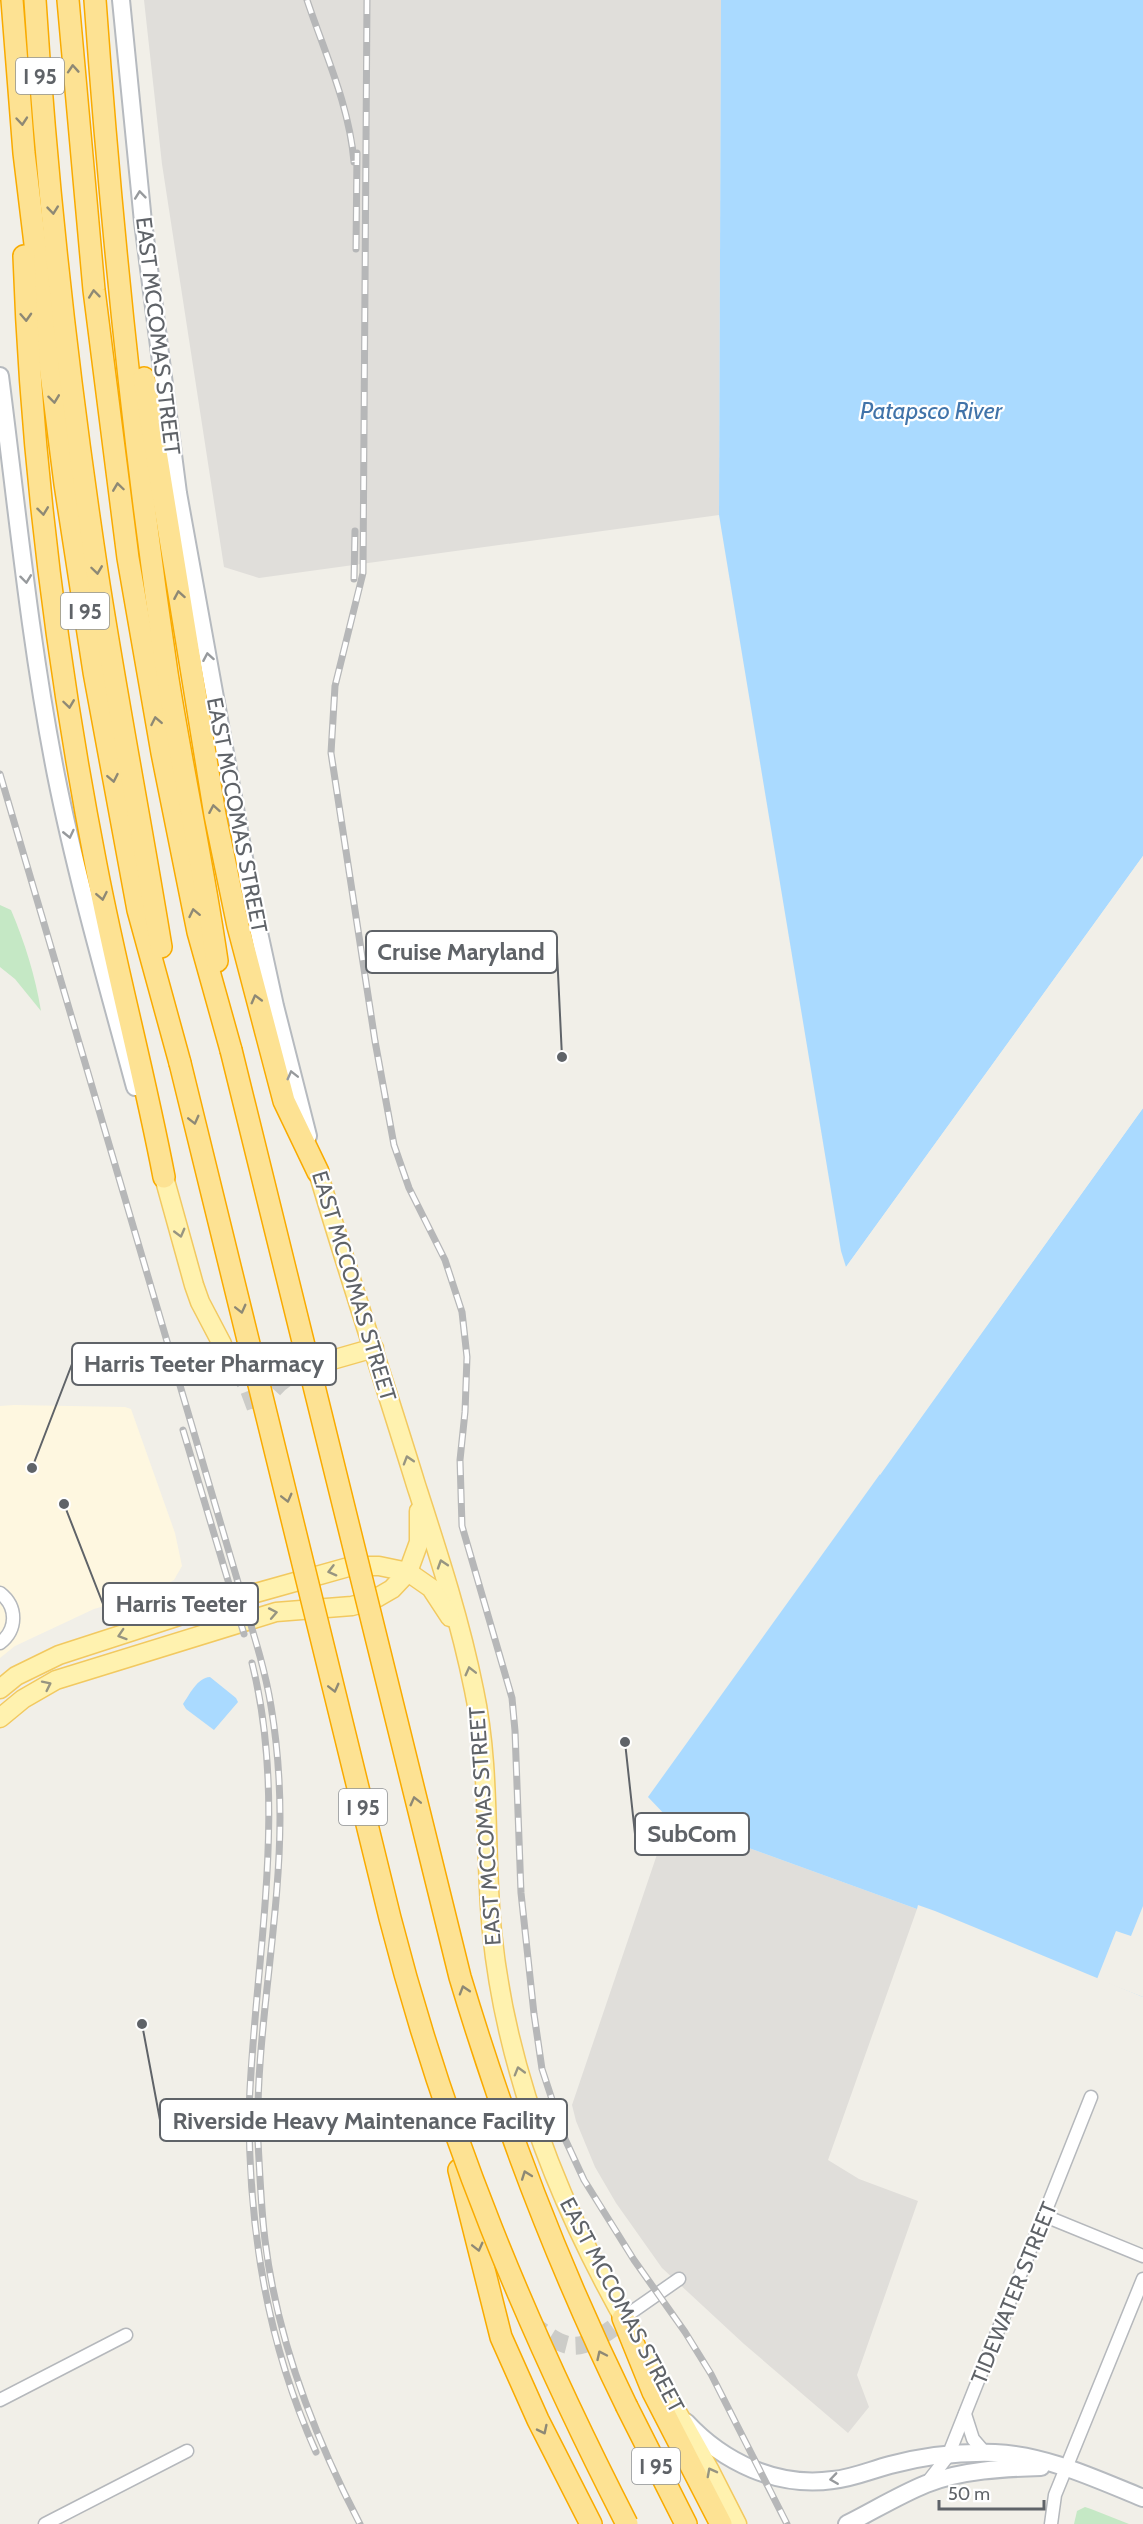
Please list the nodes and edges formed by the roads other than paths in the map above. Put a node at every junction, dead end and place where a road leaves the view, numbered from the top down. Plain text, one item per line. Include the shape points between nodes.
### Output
1 (12, 0) edge
2 (35, 0) edge
3 (68, 0) edge
4 (95, 0) edge
5 (121, 0) edge
6 (107, 147) junction
7 (24, 153) junction
8 (0, 375) edge
9 (231, 1050) junction
10 (180, 1063) junction
11 (318, 1172) junction
12 (164, 1177) junction
13 (222, 1344) tunnel mouth
14 (374, 1348) junction
15 (332, 1360) tunnel mouth
16 (419, 1492) junction
17 (408, 1572) junction
18 (0, 1593) edge
19 (461, 1641) junction
20 (0, 1643) edge
21 (0, 1689) edge
22 (0, 1718) edge
23 (1091, 2097) dead end
24 (459, 2170) dead end
25 (1045, 2216) junction
26 (1143, 2256) edge
27 (679, 2279) dead end
28 (1143, 2279) edge
29 (618, 2323) junction
30 (126, 2335) dead end
31 (0, 2400) edge
32 (679, 2414) junction
33 (965, 2414) junction
34 (187, 2451) dead end
35 (985, 2453) junction
36 (948, 2456) junction
37 (1066, 2468) junction
38 (927, 2483) junction
39 (1143, 2498) edge
40 (45, 2524) edge
41 (591, 2524) edge
42 (627, 2524) edge
43 (686, 2524) edge
44 (721, 2524) edge
45 (737, 2524) edge
46 (847, 2524) edge
47 (1051, 2524) edge

1 -> 7 highway, I 95
2 -> 10 highway, I 95 via 52,202 89,511
9 -> 3 highway, I 95 via 186,878 128,558 91,267
4 - 6 highway, I 95
11 -> 5 street, EAST MCCOMAS STREET via 263,955 178,493 142,222
6 - 9 highway, I 95 via 130,385 157,604
11 -> 6 highway via 284,1101 226,873 152,435 128,256
7 -> 10 highway, I 95 via 65,484 94,672 138,910
7 -> 12 highway via 23,249 29,375 76,760
8 -> 12 street via 36,655 56,775 93,930
43 -> 9 highway, I 95, bridge via 562,2267 524,2172 475,2026 422,1831
10 -> 42 highway, I 95, bridge via 417,2018 462,2156 503,2262 566,2403
11 - 14 main road, EAST MCCOMAS STREET
12 -> 13 main road via 194,1285
14 - 15 main road
16 -> 14 main road, EAST MCCOMAS STREET
16 - 17 main road via 420,1533
19 -> 16 main road, EAST MCCOMAS STREET via 447,1580
17 - 19 main road via 438,1596
17 -> 21 main road via 360,1565 298,1580 59,1655 16,1676
22 -> 17 main road via 23,1698 56,1680 276,1612 363,1604 392,1589
18 - 20 street via 9,1602 14,1619 8,1636
29 -> 19 main road, EAST MCCOMAS STREET via 553,2169 528,2101 506,2021 492,1932 484,1756 477,1704
23 - 25 street, TIDEWATER STREET
24 -> 41 highway via 501,2337
25 - 26 street
25 - 33 street, TIDEWATER STREET
27 - 29 street
28 - 37 street
29 - 32 main road, EAST MCCOMAS STREET
29 - 44 highway
30 - 31 street
36 -> 32 street via 832,2480 787,2479 750,2469 726,2456
45 -> 32 main road, EAST MCCOMAS STREET
33 - 35 street via 973,2439
33 - 36 street, TIDEWATER STREET
34 - 40 street
35 - 36 street
35 - 37 street via 1017,2455
36 - 38 street, TIDEWATER STREET
37 - 38 street via 998,2469
37 - 39 street
37 - 47 street via 1055,2495
38 - 46 street

